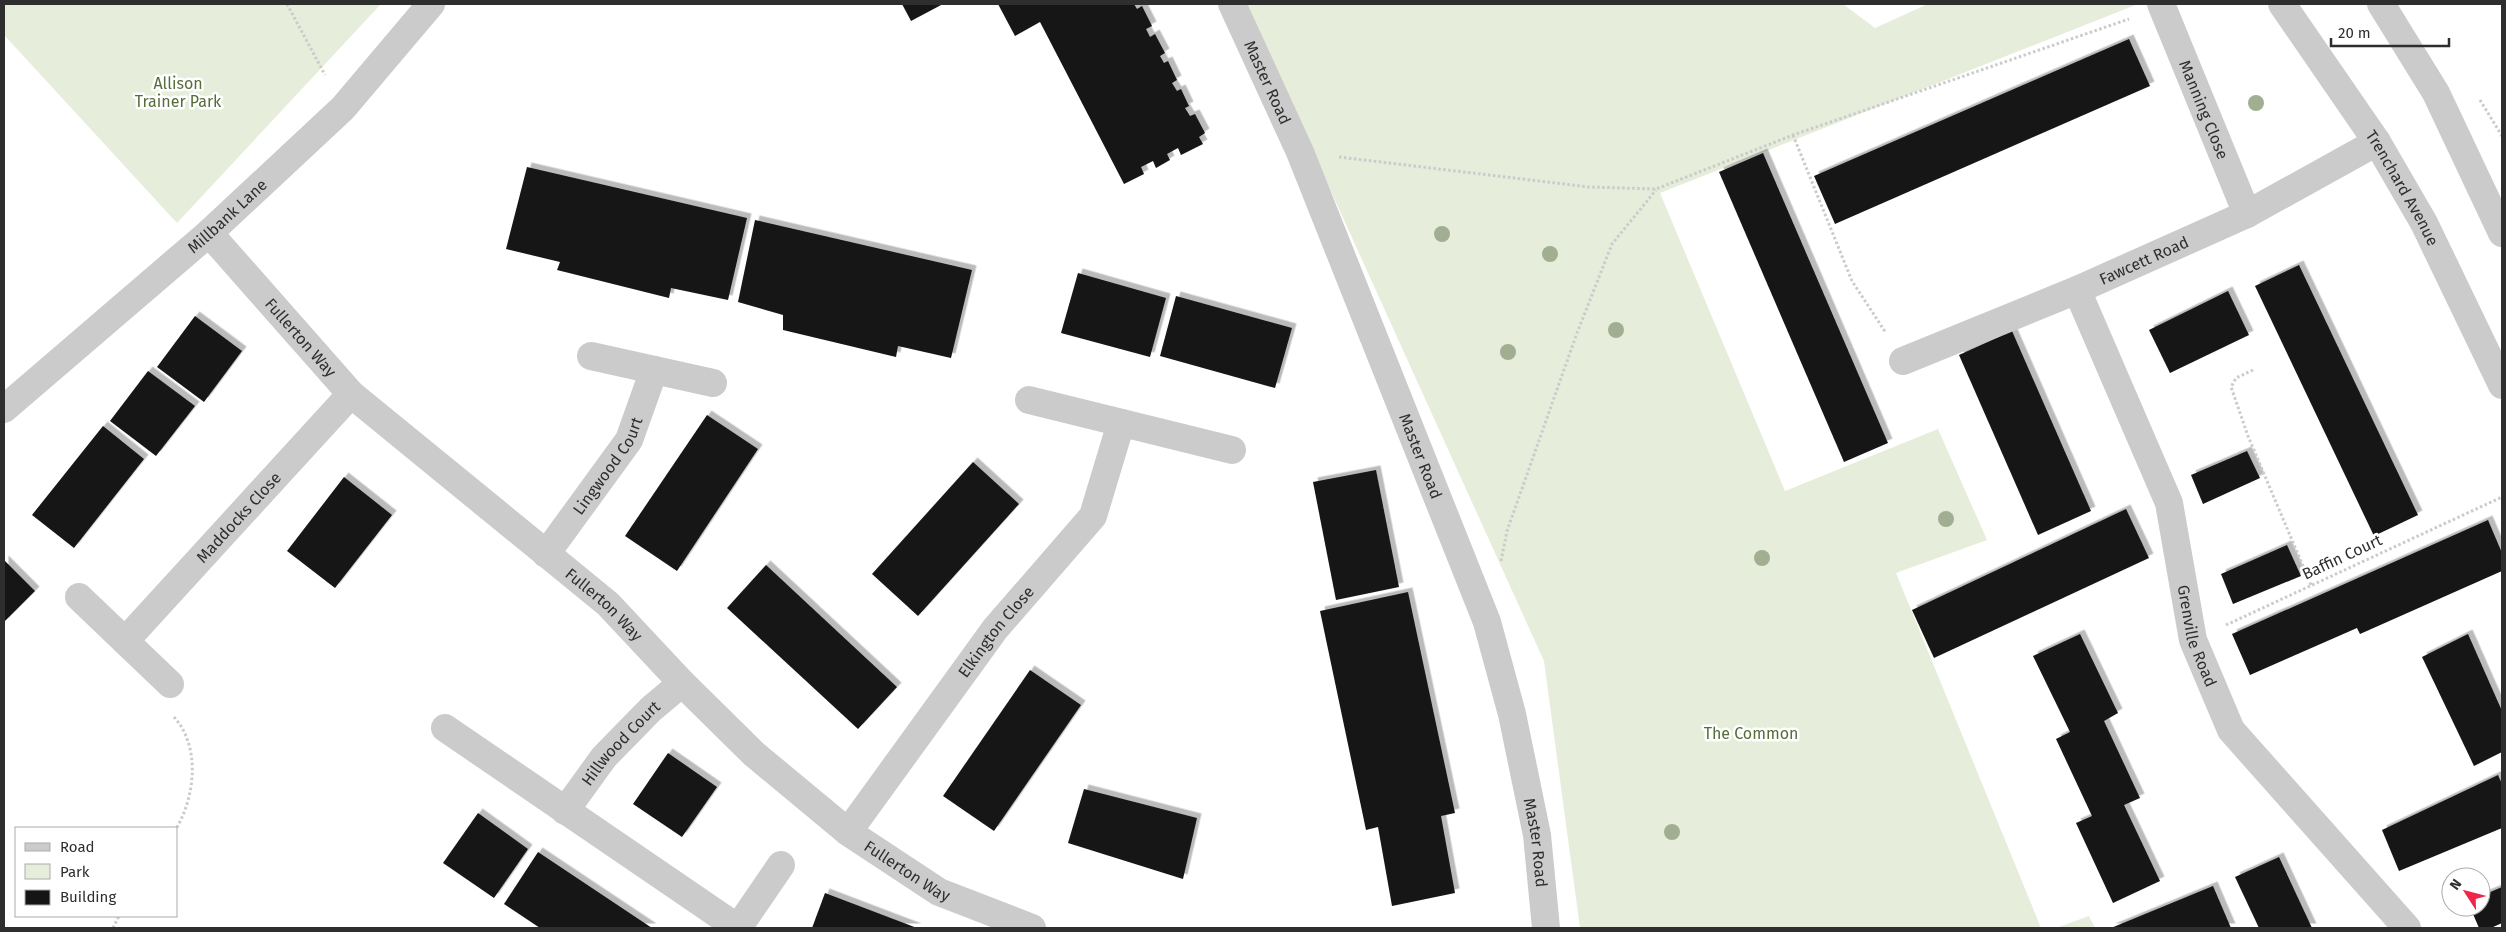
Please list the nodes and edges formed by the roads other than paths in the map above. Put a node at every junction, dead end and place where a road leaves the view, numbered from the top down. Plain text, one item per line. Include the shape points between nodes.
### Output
1 (431, 4) edge
2 (1232, 4) edge
3 (2282, 4) edge
4 (2381, 4) edge
5 (2163, 5) edge
6 (2377, 142) junction
7 (2247, 214) junction
8 (209, 233) junction
9 (2502, 233) edge
10 (2077, 290) junction
11 (591, 356) dead end
12 (1903, 361) road end
13 (654, 370) junction
14 (713, 383) dead end
15 (2502, 385) edge
16 (351, 394) junction
17 (1029, 400) dead end
18 (4, 410) edge
19 (1121, 423) junction
20 (1232, 450) dead end
21 (546, 554) junction
22 (79, 597) dead end
23 (125, 641) junction
24 (170, 684) road end
25 (682, 684) junction
26 (445, 728) dead end
27 (566, 811) junction
28 (848, 832) junction
29 (781, 865) dead end
30 (738, 928) edge
31 (1032, 928) edge
32 (1546, 928) edge
33 (2407, 928) edge

1 - 8 street, Millbank Lane via 343,108
2 - 32 street, Master Road via 1300,152 1487,622 1512,714 1537,835
3 - 6 street, Trenchard Avenue
4 - 9 street via 2436,93
5 - 7 street, Manning Close
6 - 7 street, Fawcett Road
6 - 15 street, Trenchard Avenue via 2424,223
7 - 10 street, Fawcett Road
8 - 16 street, Fullerton Way
8 - 18 street, Millbank Lane
10 - 12 street, Fawcett Road
10 - 33 street, Grenville Road via 2169,503 2193,640 2231,730
11 - 13 street
13 - 14 street
13 - 21 street, Lingwood Court via 629,440
16 - 21 street, Fullerton Way
16 - 23 street, Maddocks Close
17 - 19 street
19 - 20 street
19 - 28 street, Elkington Close via 1092,516 995,629
21 - 25 street, Fullerton Way via 608,604
22 - 23 street
23 - 24 street
25 - 27 street, Hillwood Court via 651,709 604,757
25 - 28 street, Fullerton Way via 754,754
26 - 27 street
27 - 30 street
28 - 31 street, Fullerton Way via 939,892
29 - 30 street

